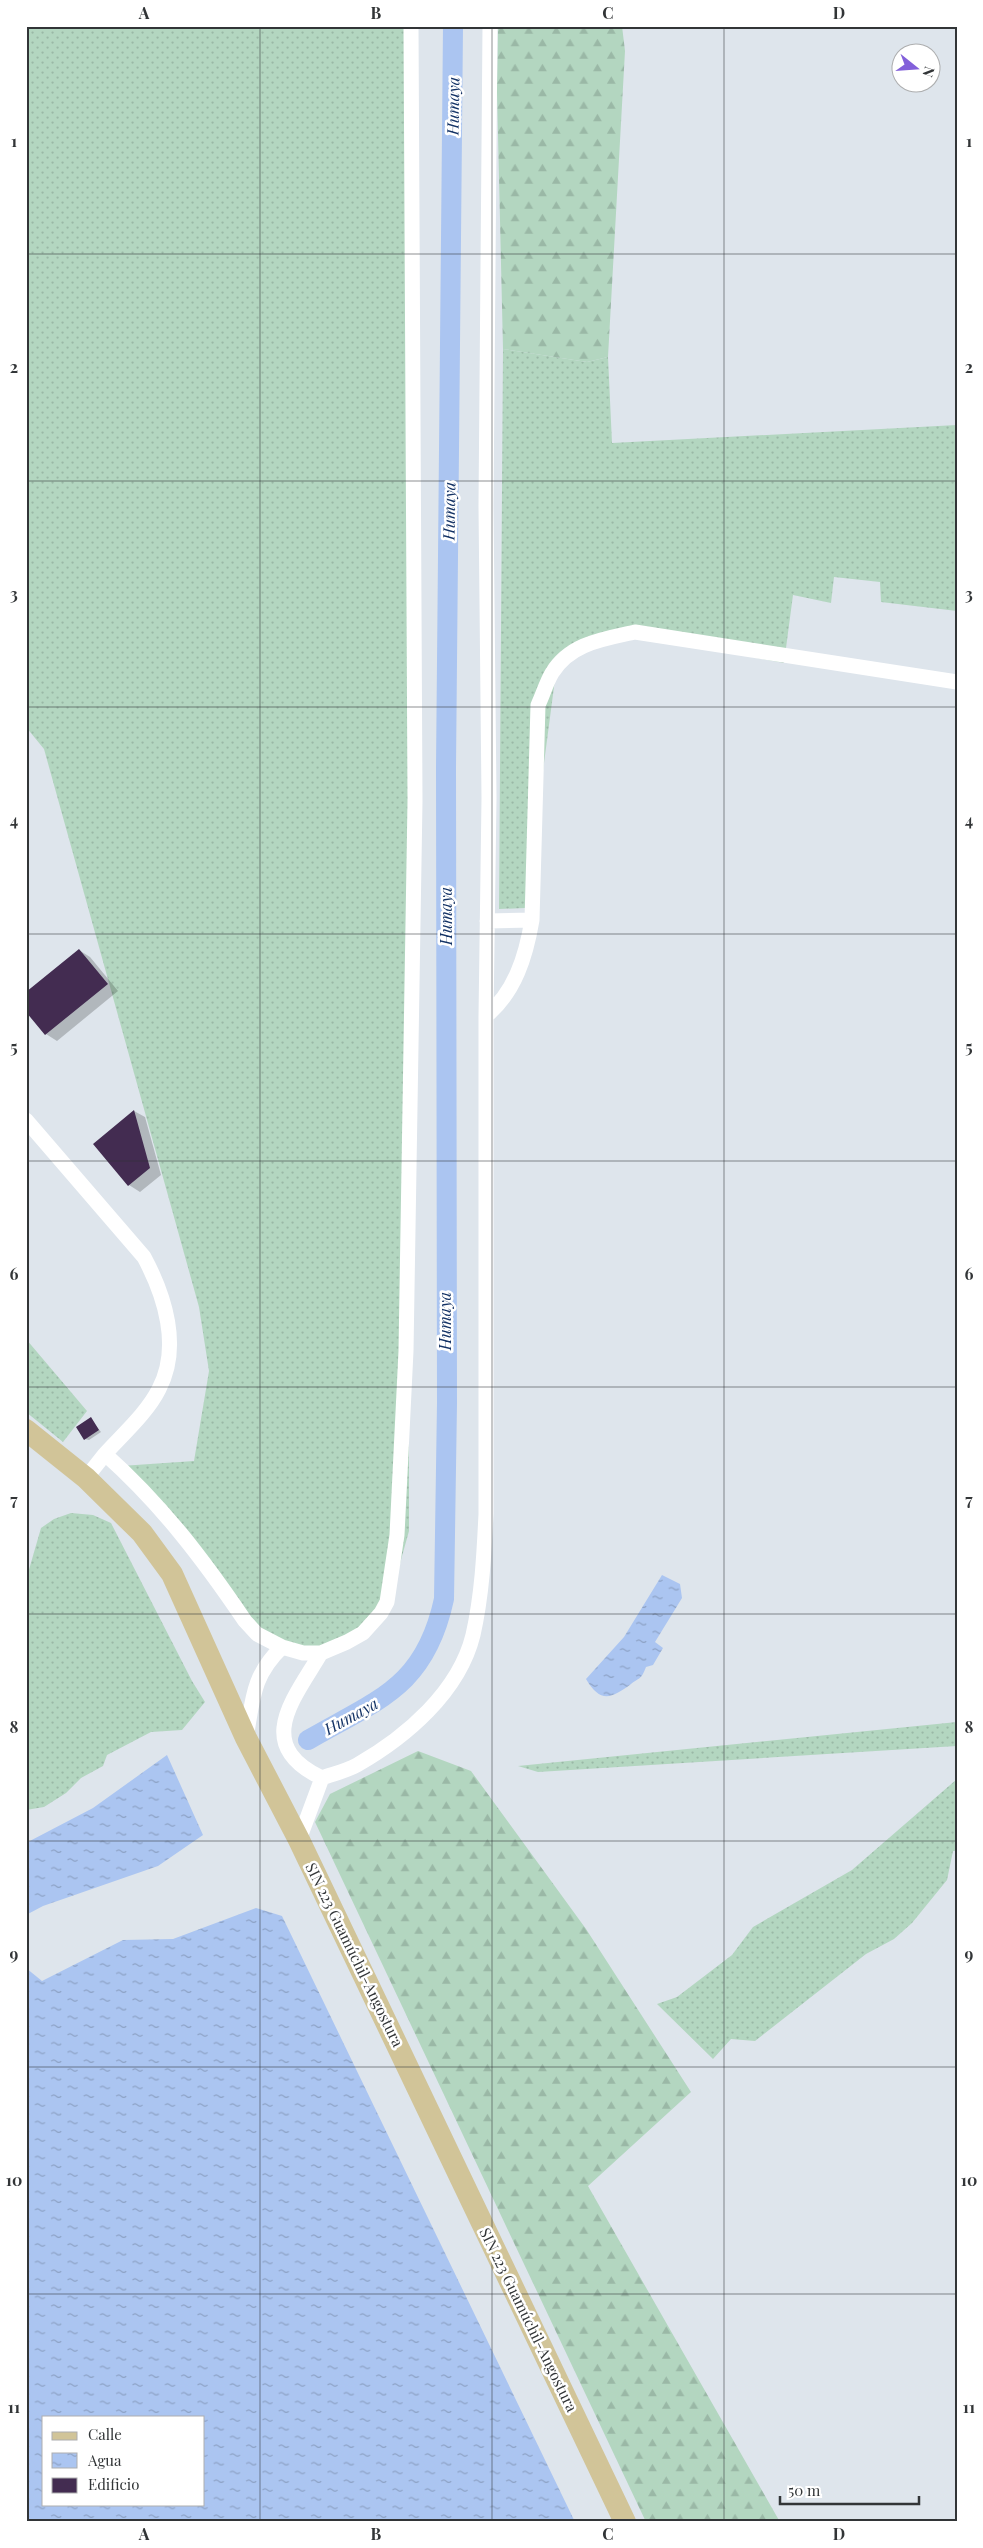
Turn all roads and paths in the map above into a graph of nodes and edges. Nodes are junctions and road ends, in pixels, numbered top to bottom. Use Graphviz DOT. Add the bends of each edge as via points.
graph roads {
  1 [pos="411,26"];
  2 [pos="490,26"];
  3 [pos="957,682"];
  4 [pos="532,920"];
  5 [pos="487,921"];
  6 [pos="486,1016"];
  7 [pos="26,1120"];
  8 [pos="26,1430"];
  9 [pos="105,1454"];
  10 [pos="86,1478"];
  11 [pos="282,1647"];
  12 [pos="321,1653"];
  13 [pos="246,1738"];
  14 [pos="322,1778"];
  15 [pos="299,1840"];
  16 [pos="625,2522"];
  1 -- 12 [label="street" via="415,801 403,1447 397,1536 387,1602 363,1633"];
  2 -- 5 [label="street"];
  3 -- 4 [label="street" via="635,632 591,642 569,653 552,674 538,706"];
  4 -- 5 [label="street"];
  4 -- 6 [label="street" via="528,946 519,970 498,1006"];
  5 -- 6 [label="street"];
  6 -- 14 [label="street" via="486,1514 483,1576 472,1636 455,1675 425,1713 401,1736 356,1766"];
  7 -- 9 [label="street" via="144,1257 164,1306 171,1357 166,1374 150,1404"];
  8 -- 10 [label="main road, SIN 223 Guamúchil-Angostura"];
  9 -- 10 [label="street"];
  9 -- 11 [label="street" via="157,1503 179,1529 245,1621 257,1634"];
  10 -- 13 [label="main road, SIN 223 Guamúchil-Angostura" via="142,1533 172,1574"];
  11 -- 12 [label="street" via="303,1653"];
  11 -- 13 [label="street" via="259,1675"];
  12 -- 14 [label="street" via="292,1704 284,1724 284,1743 294,1761"];
  13 -- 15 [label="main road, SIN 223 Guamúchil-Angostura"];
  14 -- 15 [label="street"];
  15 -- 16 [label="main road, SIN 223 Guamúchil-Angostura"];
}
